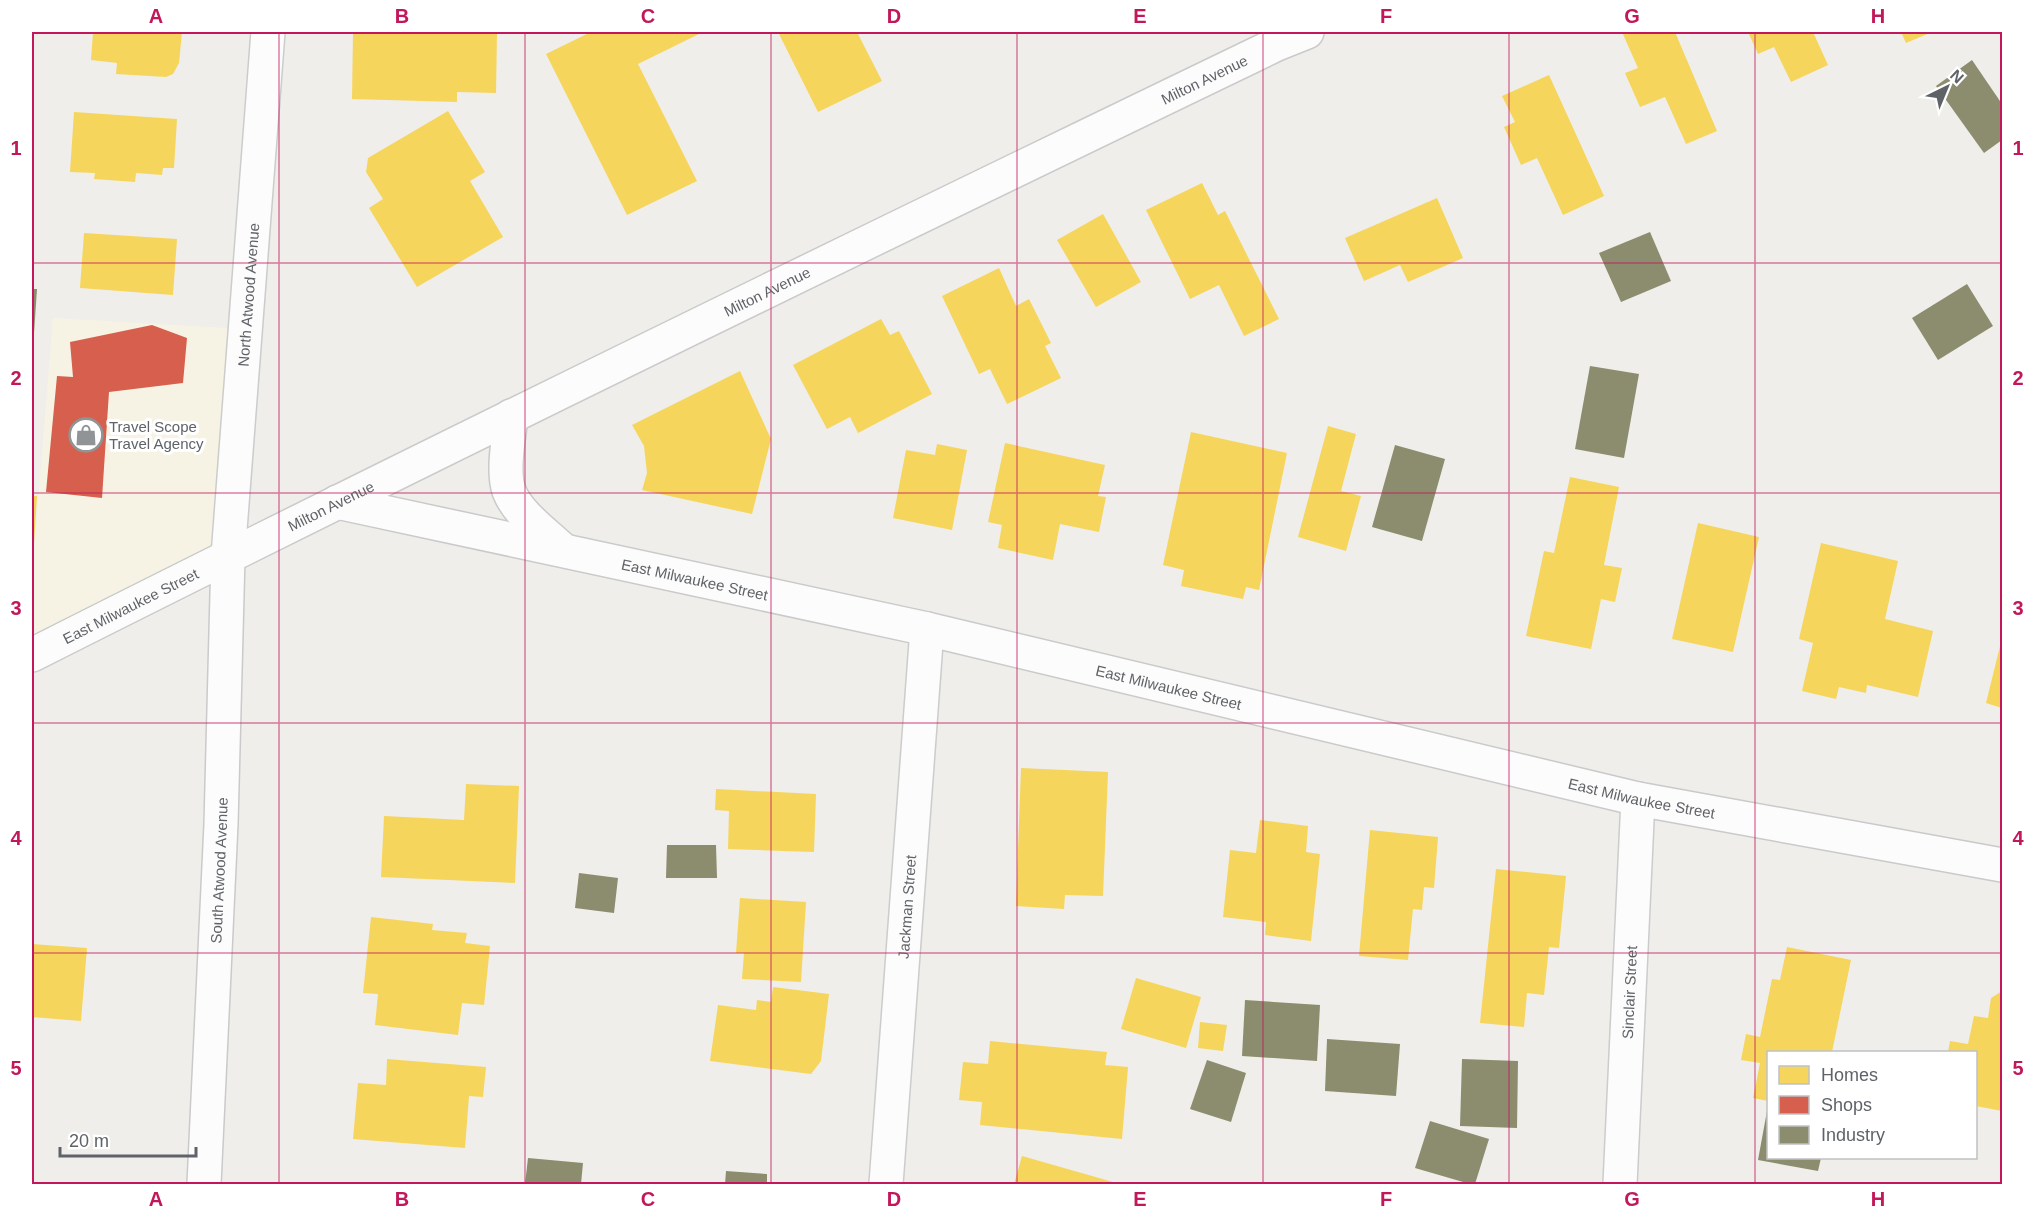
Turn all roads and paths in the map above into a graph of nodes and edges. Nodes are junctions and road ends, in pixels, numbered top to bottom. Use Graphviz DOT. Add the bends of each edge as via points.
graph roads {
  1 [pos="268,32"];
  2 [pos="1307,32"];
  3 [pos="511,416"];
  4 [pos="337,502"];
  5 [pos="564,550"];
  6 [pos="228,556"];
  7 [pos="927,629"];
  8 [pos="32,655"];
  9 [pos="1638,800"];
  10 [pos="2002,865"];
  11 [pos="204,1185"];
  12 [pos="886,1185"];
  13 [pos="1620,1185"];
  1 -- 6 [label="main road, North Atwood Avenue"];
  2 -- 3 [label="main road, Milton Avenue"];
  3 -- 4 [label="main road, Milton Avenue"];
  3 -- 5 [label="main road" via="506,461 508,489 529,519"];
  4 -- 5 [label="main road, East Milwaukee Street"];
  4 -- 6 [label="main road, Milton Avenue"];
  5 -- 7 [label="main road, East Milwaukee Street"];
  6 -- 8 [label="main road, East Milwaukee Street"];
  6 -- 11 [label="main road, South Atwood Avenue" via="221,824"];
  7 -- 9 [label="main road, East Milwaukee Street"];
  7 -- 12 [label="main road, Jackman Street"];
  9 -- 10 [label="main road, East Milwaukee Street"];
  9 -- 13 [label="main road, Sinclair Street"];
}
